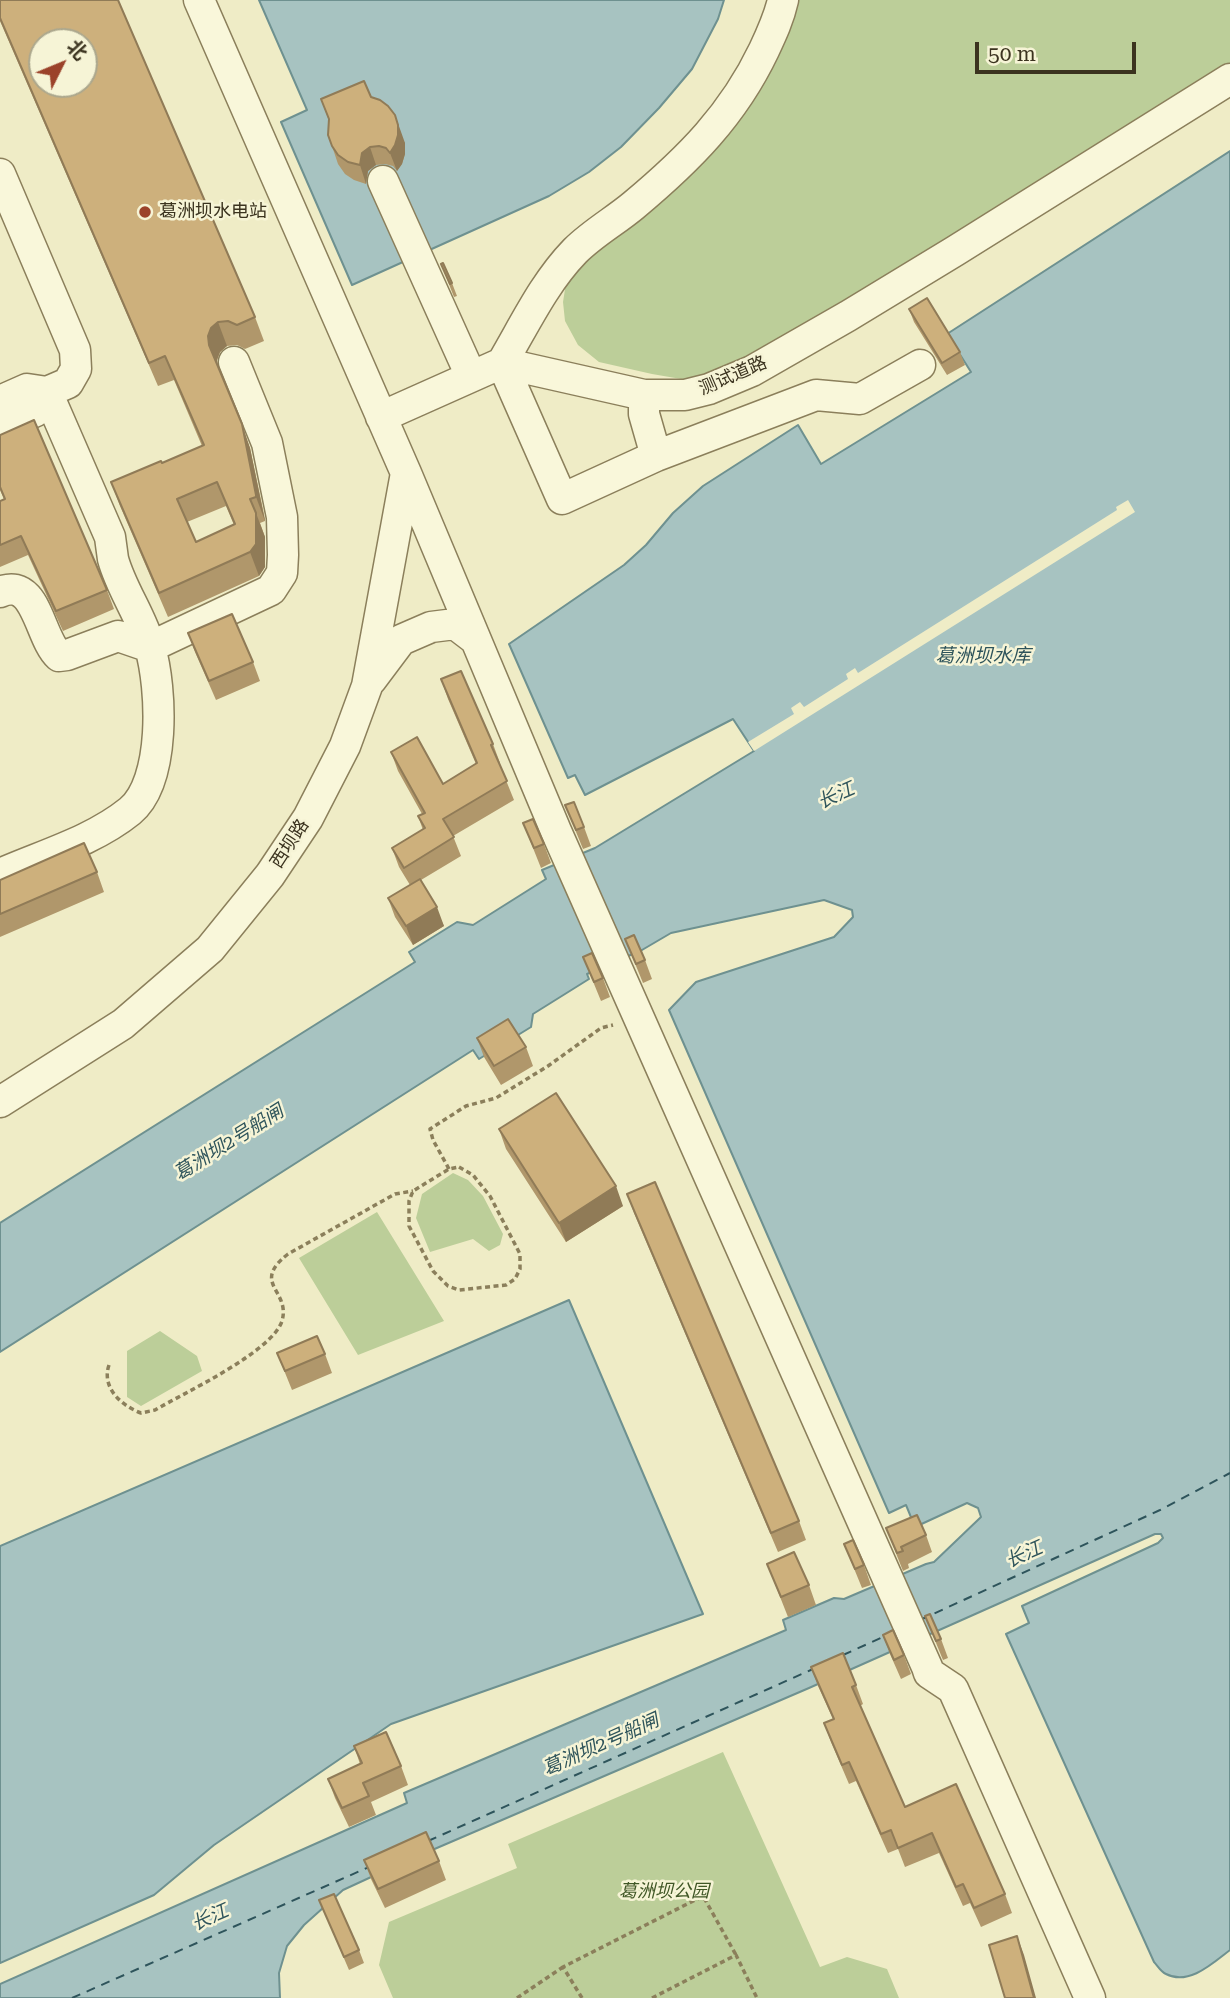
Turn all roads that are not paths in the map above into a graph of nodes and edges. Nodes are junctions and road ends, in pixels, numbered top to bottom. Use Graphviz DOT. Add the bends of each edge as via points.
graph roads {
  1 [pos="199,0"];
  2 [pos="783,0"];
  3 [pos="1230,79"];
  4 [pos="0,174"];
  5 [pos="383,181"];
  6 [pos="234,362"];
  7 [pos="502,363"];
  8 [pos="919,365"];
  9 [pos="471,376"];
  10 [pos="47,392"];
  11 [pos="644,395"];
  12 [pos="0,401"];
  13 [pos="381,416"];
  14 [pos="0,427"];
  15 [pos="656,456"];
  16 [pos="406,473"];
  17 [pos="0,592"];
  18 [pos="476,640"];
  19 [pos="150,647"];
  20 [pos="367,686"];
  21 [pos="0,874"];
  22 [pos="0,1102"];
  23 [pos="1090,1998"];
  1 -- 13 [label="lane"];
  2 -- 7 [label="lane" via="750,79 730,110 661,183 577,249 552,276"];
  3 -- 11 [label="lane, 测试道路" via="752,372 685,395"];
  4 -- 10 [label="lane" via="75,350 76,369 68,383"];
  5 -- 9 [label="lane"];
  6 -- 19 [label="lane" via="267,443 282,517 282,572 271,590"];
  7 -- 9 [label="lane"];
  7 -- 11 [label="lane, 测试道路"];
  7 -- 15 [label="lane" via="562,499"];
  8 -- 15 [label="lane" via="860,399 816,395"];
  9 -- 13 [label="lane"];
  10 -- 12 [label="lane" via="27,389"];
  10 -- 14 [label="lane" via="36,411"];
  10 -- 19 [label="lane" via="110,537 113,560"];
  11 -- 15 [label="lane" via="644,414"];
  13 -- 16 [label="lane"];
  16 -- 18 [label="lane"];
  16 -- 20 [label="lane, 西坝路"];
  17 -- 19 [label="lane" via="20,590 29,597 51,649 59,656 118,636"];
  18 -- 20 [label="lane" via="455,624 421,631 401,640"];
  18 -- 23 [label="lane" via="568,859 929,1673 953,1689"];
  19 -- 21 [label="lane" via="159,729 147,787 132,809 101,831"];
  20 -- 22 [label="lane, 西坝路" via="345,746 308,818 270,875 210,949 123,1024"];
}
